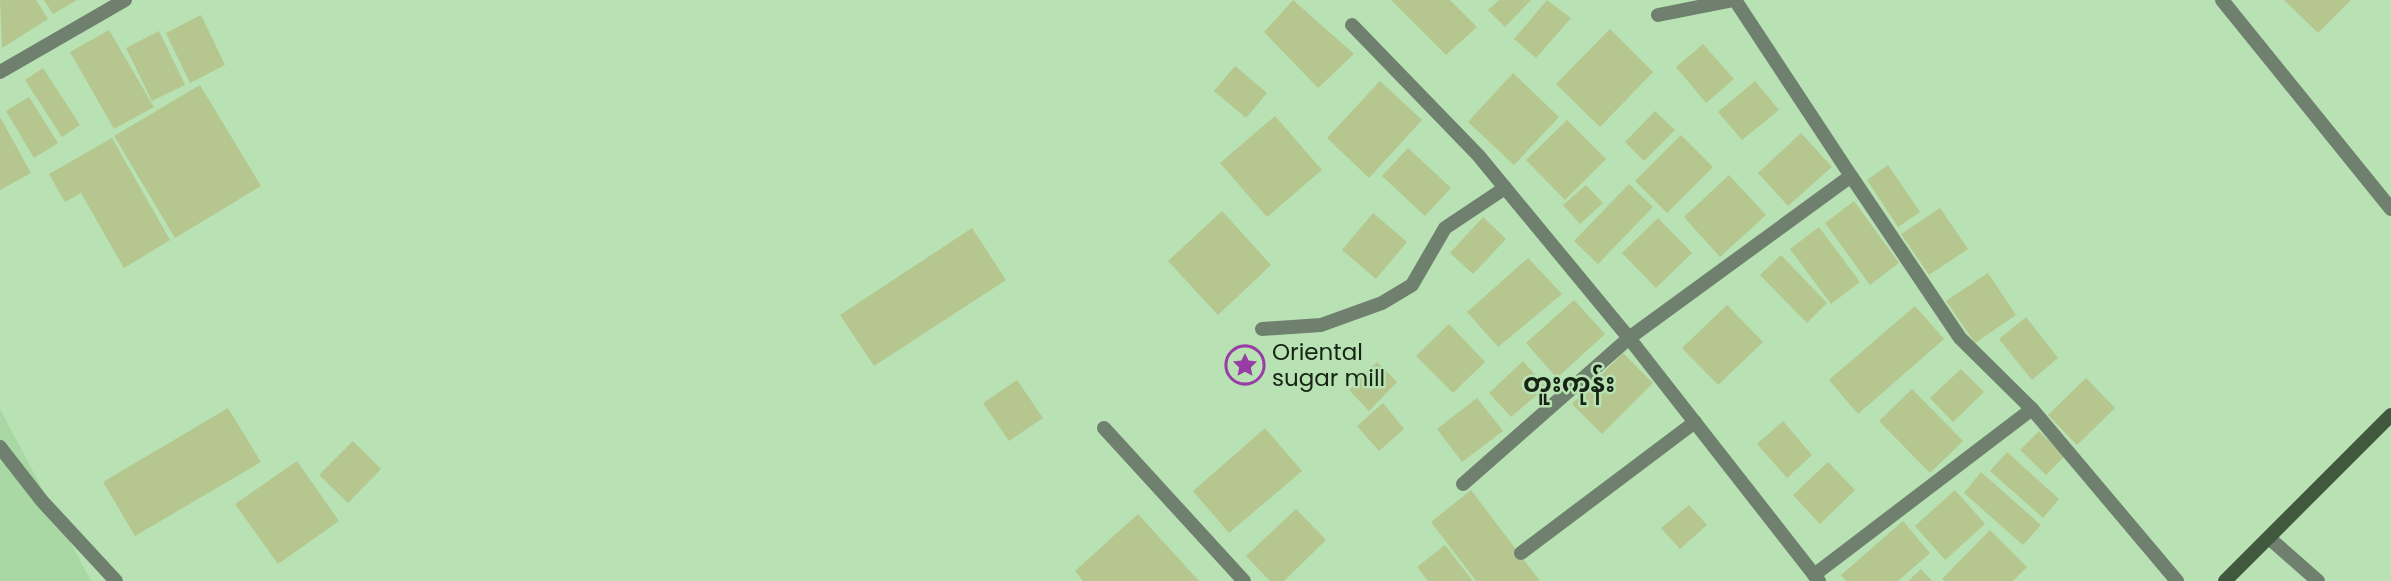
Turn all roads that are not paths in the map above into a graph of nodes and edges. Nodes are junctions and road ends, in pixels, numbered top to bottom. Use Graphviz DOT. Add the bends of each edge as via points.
graph roads {
  1 [pos="125,0"];
  2 [pos="1735,0"];
  3 [pos="2222,0"];
  4 [pos="1658,15"];
  5 [pos="1352,25"];
  6 [pos="0,72"];
  7 [pos="1850,176"];
  8 [pos="1505,188"];
  9 [pos="2391,209"];
  10 [pos="1262,329"];
  11 [pos="1629,338"];
  12 [pos="2032,409"];
  13 [pos="2391,415"];
  14 [pos="1695,422"];
  15 [pos="1104,428"];
  16 [pos="0,447"];
  17 [pos="1463,484"];
  18 [pos="2269,538"];
  19 [pos="1521,553"];
  20 [pos="1816,578"];
  21 [pos="116,581"];
  22 [pos="1244,581"];
  23 [pos="2177,581"];
  24 [pos="2225,581"];
  25 [pos="2318,581"];
  1 -- 6 [label="street"];
  2 -- 4 [label="street"];
  2 -- 7 [label="street"];
  3 -- 9 [label="street"];
  5 -- 8 [label="street"];
  7 -- 11 [label="street"];
  7 -- 12 [label="street" via="1960,338"];
  8 -- 10 [label="street" via="1445,228 1412,285 1382,303 1321,325"];
  8 -- 11 [label="street"];
  11 -- 14 [label="street"];
  11 -- 17 [label="street"];
  12 -- 20 [label="street"];
  12 -- 23 [label="street"];
  13 -- 18 [label="street"];
  14 -- 19 [label="street"];
  14 -- 20 [label="street"];
  15 -- 22 [label="street"];
  16 -- 21 [label="street"];
  18 -- 24 [label="street"];
  18 -- 25 [label="street"];
}
